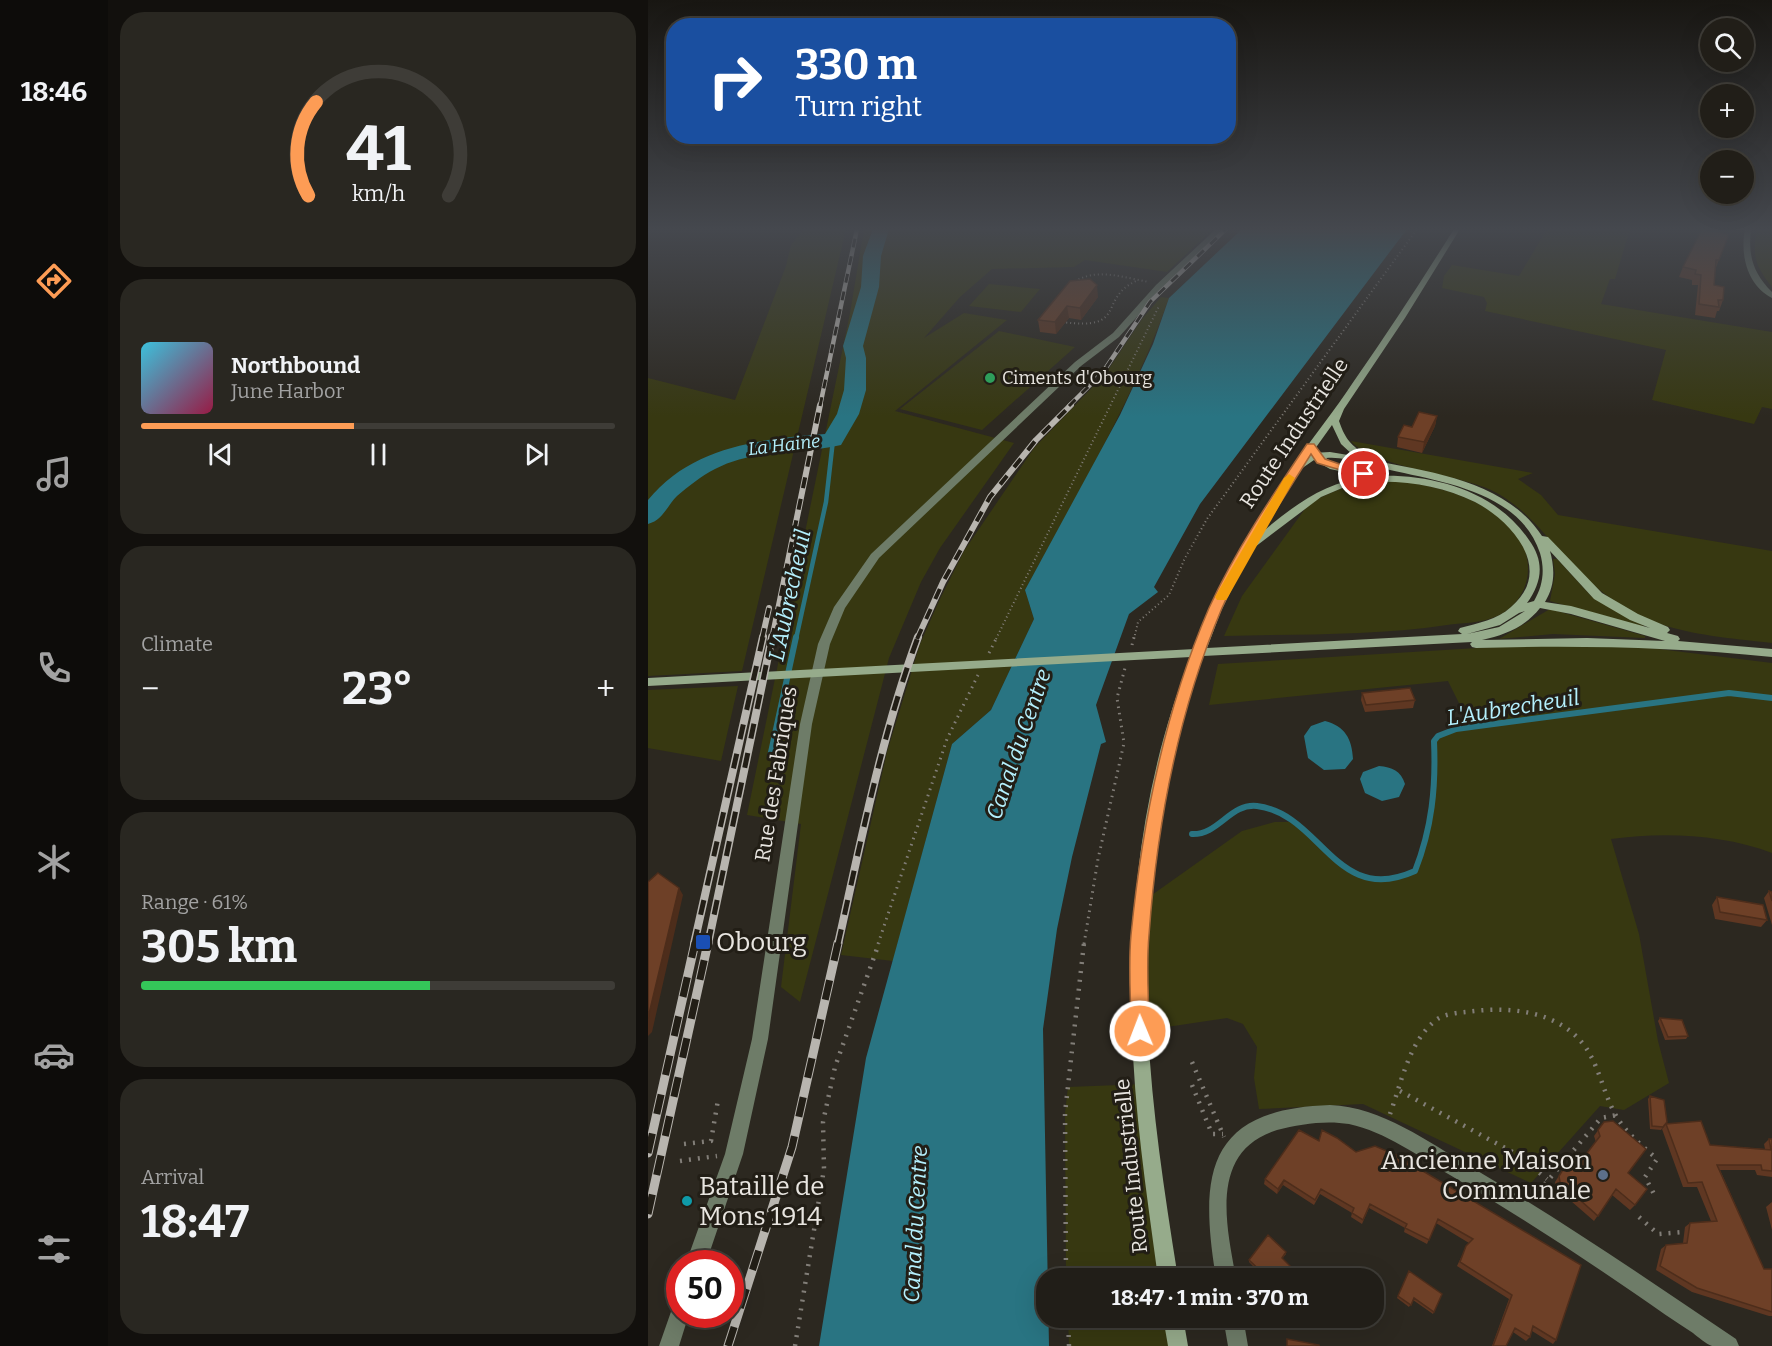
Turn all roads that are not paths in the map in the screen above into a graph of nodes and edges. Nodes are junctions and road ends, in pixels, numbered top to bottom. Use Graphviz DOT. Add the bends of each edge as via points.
graph roads {
  1 [pos="1155,292"];
  2 [pos="1416,292"];
  3 [pos="1342,404"];
  4 [pos="1311,446"];
  5 [pos="1316,456"];
  6 [pos="1296,468"];
  7 [pos="1396,479"];
  8 [pos="1455,481"];
  9 [pos="1528,525"];
  10 [pos="1243,555"];
  11 [pos="1537,604"];
  12 [pos="1515,610"];
  13 [pos="1409,642"];
  14 [pos="1367,644"];
  15 [pos="1698,645"];
  16 [pos="1772,653"];
  17 [pos="648,682"];
  18 [pos="701,1250"];
  19 [pos="1167,1268"];
  20 [pos="1225,1268"];
  21 [pos="675,1328"];
  22 [pos="1175,1328"];
  23 [pos="1235,1328"];
  24 [pos="669,1346"];
  25 [pos="1178,1346"];
  26 [pos="1238,1346"];
  27 [pos="1729,1346"];
  1 -- 18 [label="street, Rue des Fabriques" via="1116,335 1078,364 875,555 840,607 824,644 806,723 760,1039 734,1154"];
  2 -- 3 [label="main road, Route Industrielle"];
  3 -- 4 [label="main road, Route Industrielle"];
  3 -- 8 [label="main road" via="1335,421 1349,450"];
  4 -- 5 [label="main road"];
  4 -- 6 [label="main road, Route Industrielle"];
  5 -- 6 [label="main road"];
  5 -- 7 [label="main road" via="1346,471"];
  5 -- 8 [label="main road" via="1339,456"];
  6 -- 10 [label="main road, Route Industrielle"];
  7 -- 10 [label="main road" via="1359,481 1325,491 1299,506"];
  7 -- 12 [label="main road" via="1472,497 1513,524 1530,550 1536,569 1533,583"];
  8 -- 9 [label="main road" via="1500,501"];
  9 -- 11 [label="main road" via="1543,546 1548,564 1548,579"];
  9 -- 15 [label="main road" via="1598,596 1634,618"];
  10 -- 19 [label="main road, Route Industrielle" via="1216,607 1187,681 1167,753 1142,902 1140,1031"];
  11 -- 12 [label="main road"];
  11 -- 13 [label="main road" via="1523,620 1500,632"];
  11 -- 15 [label="main road"];
  12 -- 13 [label="main road" via="1477,629"];
  13 -- 14 [label="main road"];
  14 -- 15 [label="main road" via="1402,648 1568,641"];
  14 -- 17 [label="main road"];
  15 -- 16 [label="main road"];
  20 -- 27 [label="street" via="1216,1196 1228,1156 1247,1134 1282,1120 1343,1115 1384,1127 1526,1208"];
  21 -- 24 [label="street"];
  22 -- 25 [label="main road"];
  23 -- 26 [label="street"];
}
